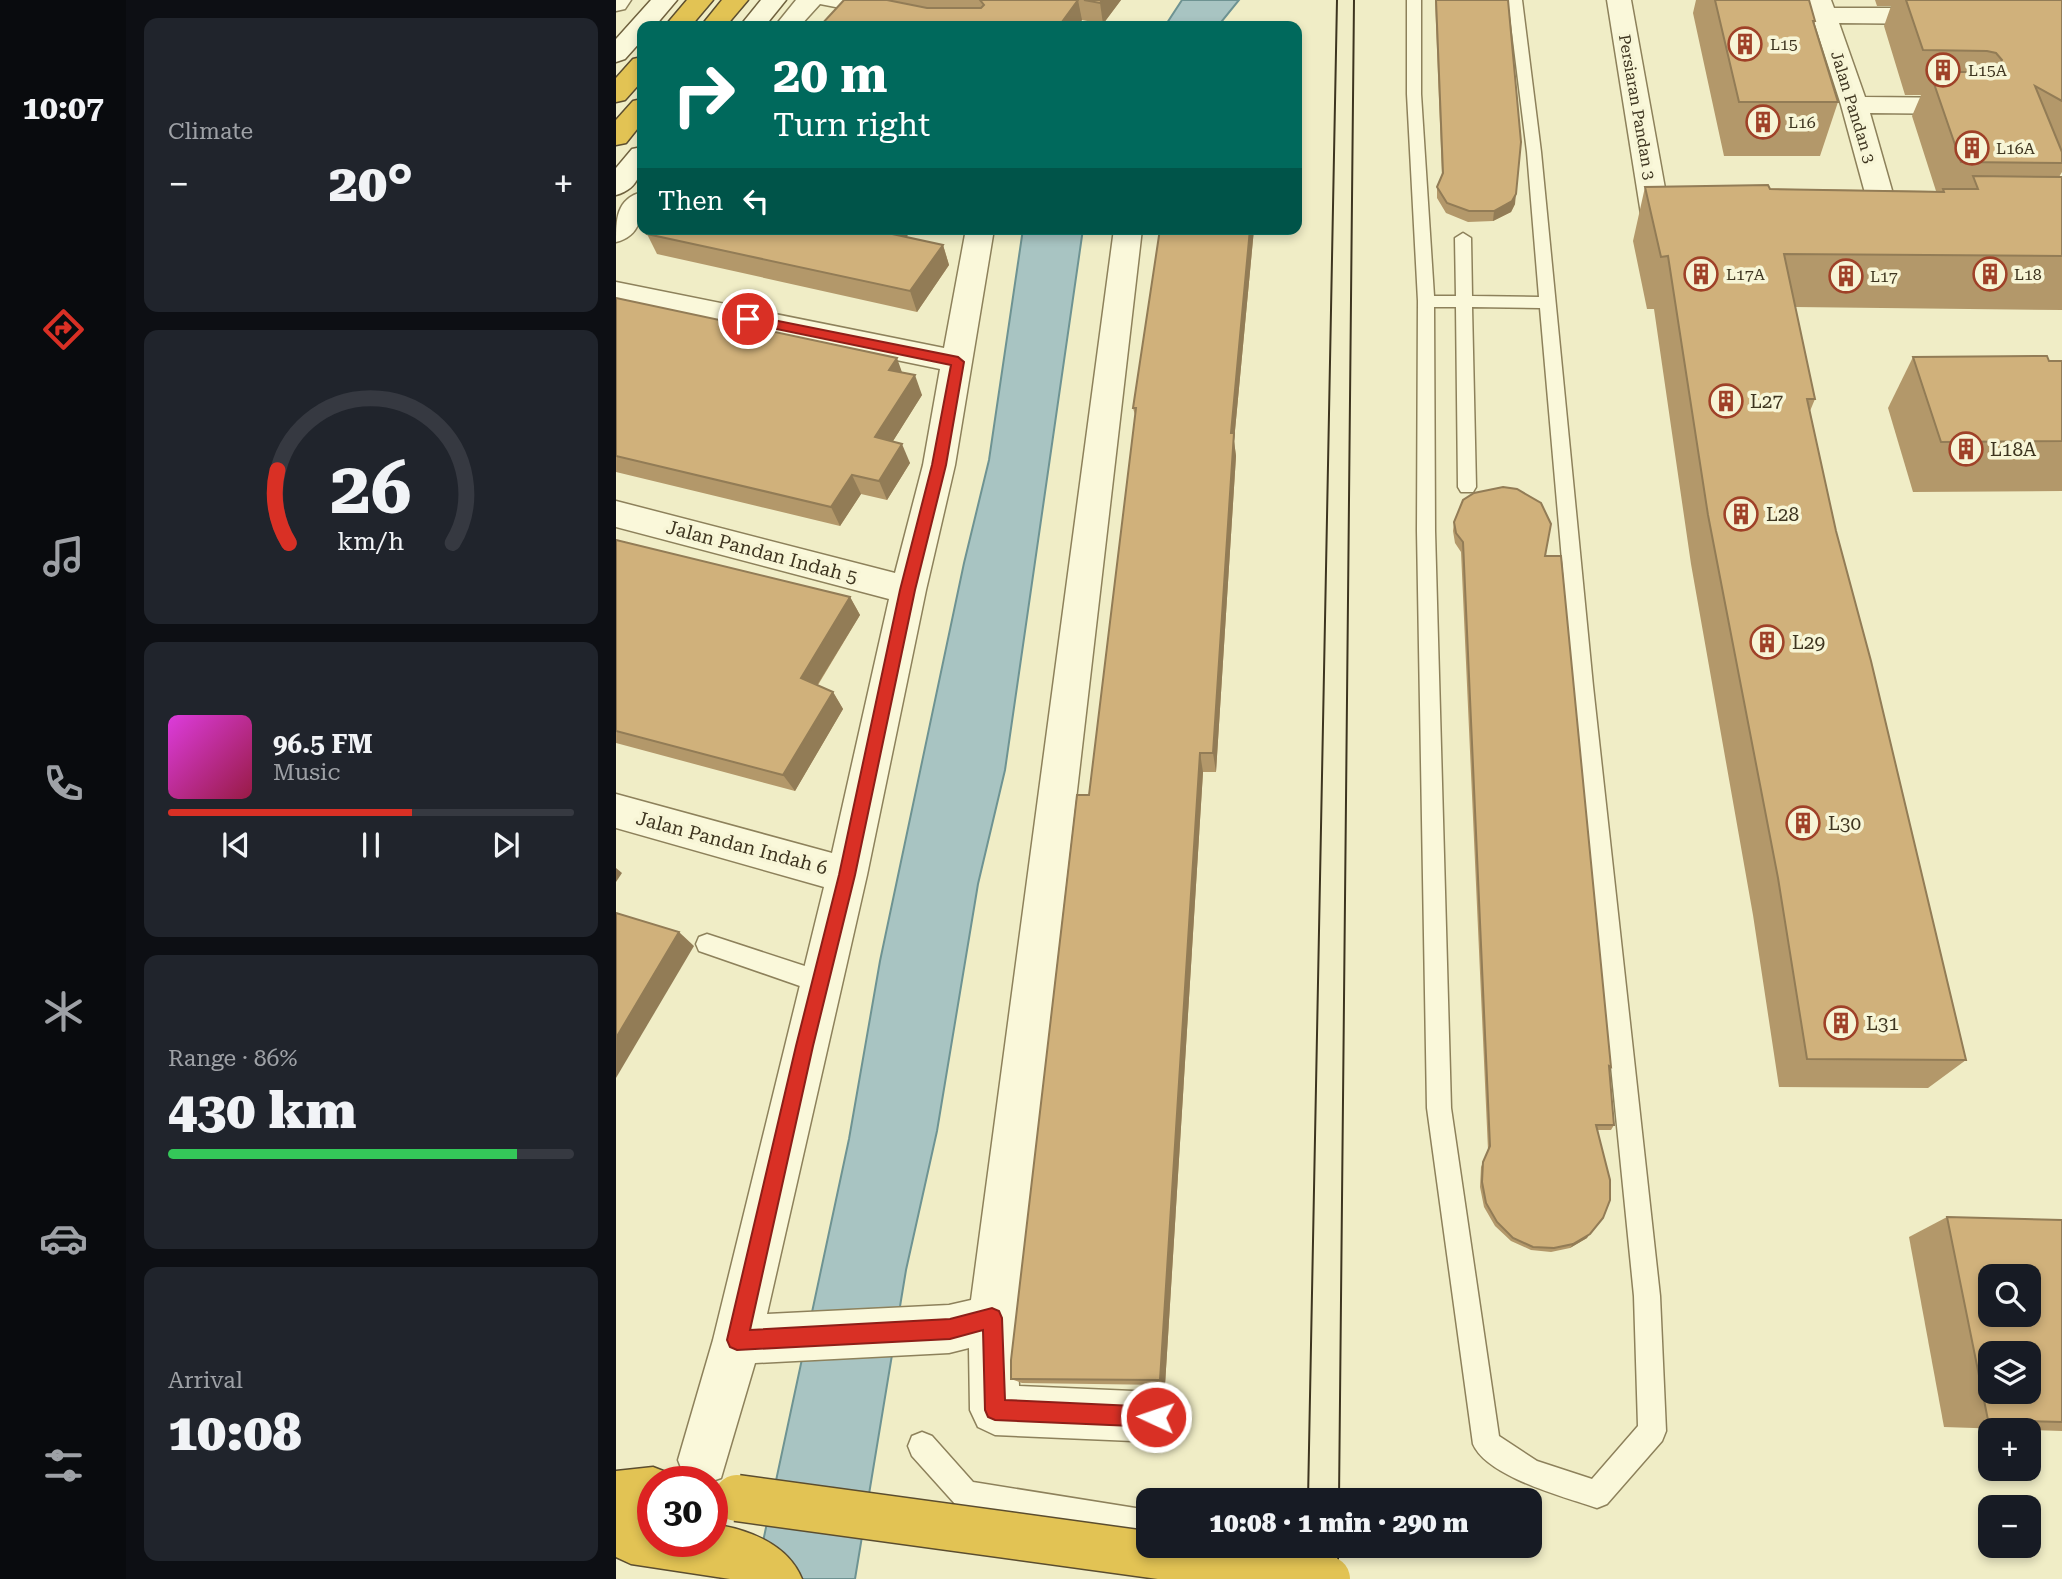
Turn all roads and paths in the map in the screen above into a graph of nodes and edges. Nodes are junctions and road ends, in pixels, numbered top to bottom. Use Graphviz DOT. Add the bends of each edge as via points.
graph roads {
  1 [pos="665,0"];
  2 [pos="701,0"];
  3 [pos="736,0"];
  4 [pos="810,0"];
  5 [pos="830,0"];
  6 [pos="1414,0"];
  7 [pos="1516,0"];
  8 [pos="1619,0"];
  9 [pos="1821,7"];
  10 [pos="762,14"];
  11 [pos="1966,16"];
  12 [pos="646,21"];
  13 [pos="682,21"];
  14 [pos="717,21"];
  15 [pos="784,21"];
  16 [pos="792,21"];
  17 [pos="946,21"];
  18 [pos="637,31"];
  19 [pos="616,54"];
  20 [pos="637,71"];
  21 [pos="616,94"];
  22 [pos="1854,105"];
  23 [pos="1968,106"];
  24 [pos="637,113"];
  25 [pos="616,137"];
  26 [pos="637,161"];
  27 [pos="616,186"];
  28 [pos="637,207"];
  29 [pos="1709,214"];
  30 [pos="1885,215"];
  31 [pos="616,233"];
  32 [pos="979,235"];
  33 [pos="1127,235"];
  34 [pos="1463,238"];
  35 [pos="616,292"];
  36 [pos="1426,301"];
  37 [pos="1464,302"];
  38 [pos="1547,303"];
  39 [pos="958,362"];
  40 [pos="1467,488"];
  41 [pos="616,514"];
  42 [pos="908,590"];
  43 [pos="616,811"];
  44 [pos="847,875"];
  45 [pos="707,944"];
  46 [pos="820,982"];
  47 [pos="971,1324"];
  48 [pos="758,1339"];
  49 [pos="1156,1417"];
  50 [pos="922,1446"];
  51 [pos="722,1466"];
  52 [pos="728,1487"];
  53 [pos="1136,1522"];
  54 [pos="635,1529"];
  55 [pos="1151,1558"];
  56 [pos="776,1579"];
  57 [pos="1149,1579"];
  58 [pos="1327,1579"];
  1 -- 12 [label="street"];
  2 -- 13 [label="highway"];
  3 -- 14 [label="highway"];
  4 -- 16 [label="street"];
  5 -- 17 [label="street"];
  6 -- 36 [label="lane" via="1414,94"];
  7 -- 38 [label="lane"];
  8 -- 29 [label="street, Persiaran Pandan 3" via="1654,214"];
  9 -- 11 [label="street"];
  9 -- 22 [label="street, Jalan Pandan 3"];
  10 -- 15 [label="street"];
  18 -- 19 [label="street"];
  20 -- 21 [label="highway"];
  22 -- 23 [label="street"];
  22 -- 30 [label="street, Jalan Pandan 3"];
  24 -- 25 [label="highway"];
  26 -- 27 [label="street"];
  28 -- 31 [label="street"];
  32 -- 39 [label="street"];
  33 -- 47 [label="street"];
  34 -- 37 [label="lane"];
  35 -- 39 [label="street"];
  36 -- 37 [label="lane"];
  36 -- 38 [label="lane" via="1426,531 1439,1108 1487,1444 1530,1472 1597,1494 1651,1432 1647,1296"];
  37 -- 38 [label="lane"];
  37 -- 40 [label="lane"];
  39 -- 42 [label="street" via="939,465"];
  41 -- 42 [label="street, Jalan Pandan Indah 5"];
  42 -- 44 [label="street"];
  43 -- 44 [label="street, Jalan Pandan Indah 6"];
  44 -- 46 [label="street"];
  45 -- 46 [label="lane"];
  46 -- 48 [label="street"];
  47 -- 48 [label="street"];
  47 -- 49 [label="street" via="995,1410"];
  48 -- 51 [label="street"];
  50 -- 53 [label="lane" via="966,1495"];
  52 -- 58 [label="highway, bridge"];
  54 -- 56 [label="highway" via="737,1553"];
  55 -- 57 [label="lane"];
}
